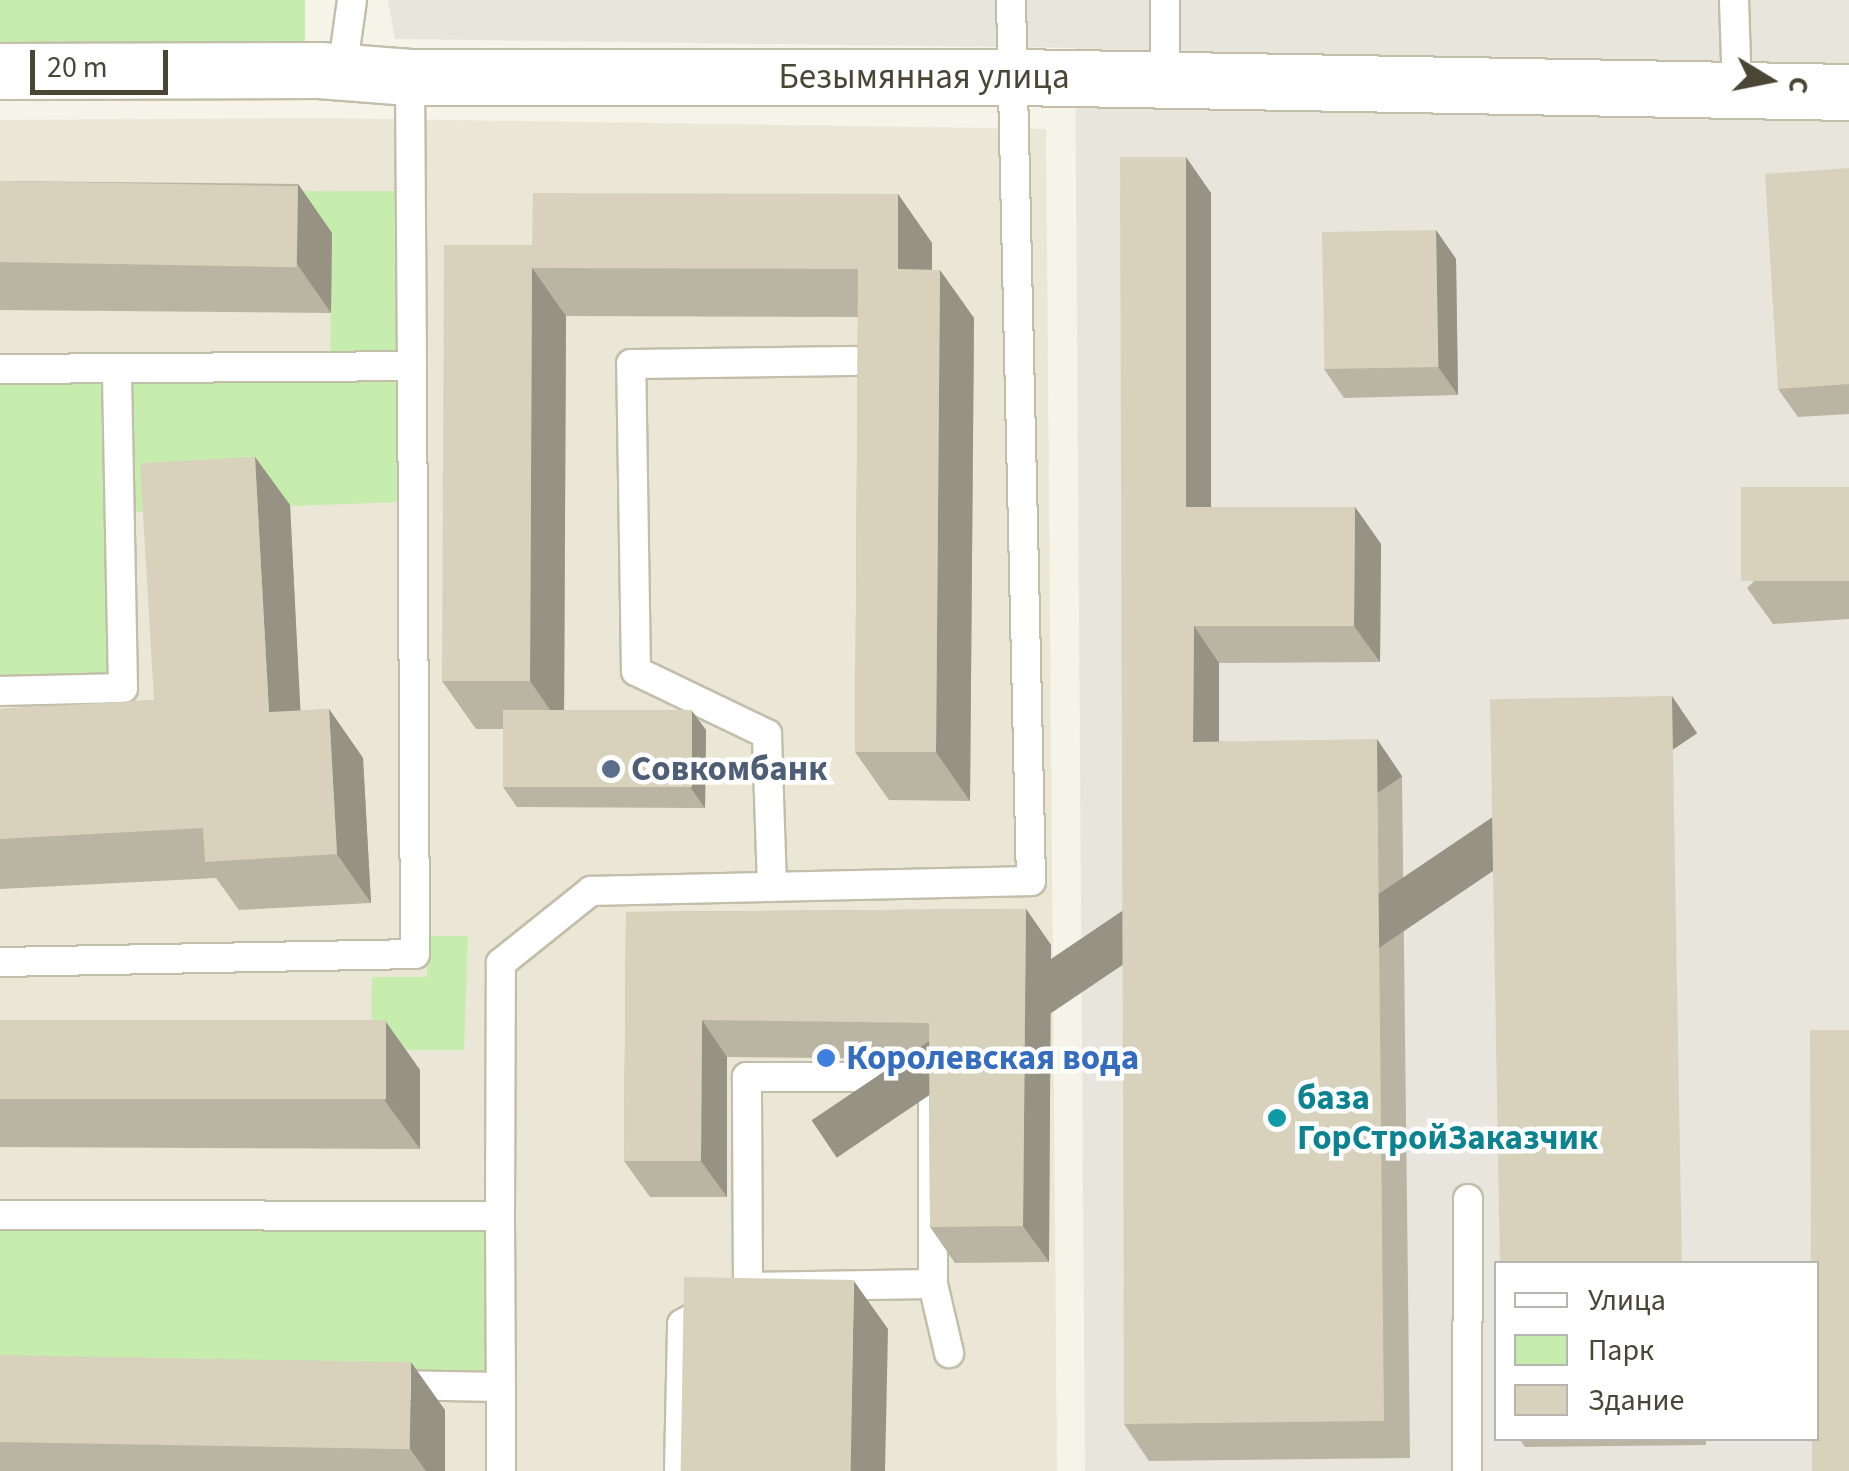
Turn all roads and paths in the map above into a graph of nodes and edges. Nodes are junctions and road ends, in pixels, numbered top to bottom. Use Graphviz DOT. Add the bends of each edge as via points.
graph roads {
  1 [pos="352,0"];
  2 [pos="1011,0"];
  3 [pos="1165,0"];
  4 [pos="1734,0"];
  5 [pos="0,71"];
  6 [pos="342,72"];
  7 [pos="1015,76"];
  8 [pos="410,77"];
  9 [pos="1165,78"];
  10 [pos="1737,90"];
  11 [pos="1849,92"];
  12 [pos="854,361"];
  13 [pos="412,366"];
  14 [pos="117,368"];
  15 [pos="0,370"];
  16 [pos="0,690"];
  17 [pos="772,887"];
  18 [pos="0,962"];
  19 [pos="1468,1199"];
  20 [pos="0,1215"];
  21 [pos="500,1216"];
  22 [pos="933,1284"];
  23 [pos="748,1287"];
  24 [pos="949,1353"];
  25 [pos="366,1384"];
  26 [pos="500,1387"];
  27 [pos="501,1471"];
  28 [pos="679,1471"];
  29 [pos="1467,1471"];
  1 -- 6 [label="lane"];
  2 -- 7 [label="lane"];
  3 -- 9 [label="lane"];
  4 -- 10 [label="lane"];
  5 -- 6 [label="street, Безымянная улица"];
  6 -- 8 [label="street, Безымянная улица"];
  7 -- 8 [label="street, Безымянная улица"];
  7 -- 9 [label="street, Безымянная улица"];
  7 -- 17 [label="lane" via="1031,880"];
  8 -- 13 [label="lane"];
  9 -- 10 [label="street, Безымянная улица"];
  10 -- 11 [label="street, Безымянная улица"];
  12 -- 17 [label="lane" via="631,364 636,672 767,734"];
  13 -- 14 [label="lane"];
  13 -- 18 [label="lane" via="415,954"];
  14 -- 15 [label="lane"];
  14 -- 16 [label="lane" via="122,688"];
  17 -- 21 [label="lane" via="591,891 501,963"];
  19 -- 29 [label="lane"];
  20 -- 21 [label="lane"];
  21 -- 26 [label="lane"];
  22 -- 23 [label="lane"];
  22 -- 23 [label="lane" via="933,1077 747,1076"];
  22 -- 24 [label="lane"];
  23 -- 28 [label="lane" via="682,1324"];
  25 -- 26 [label="lane"];
  26 -- 27 [label="lane"];
}
